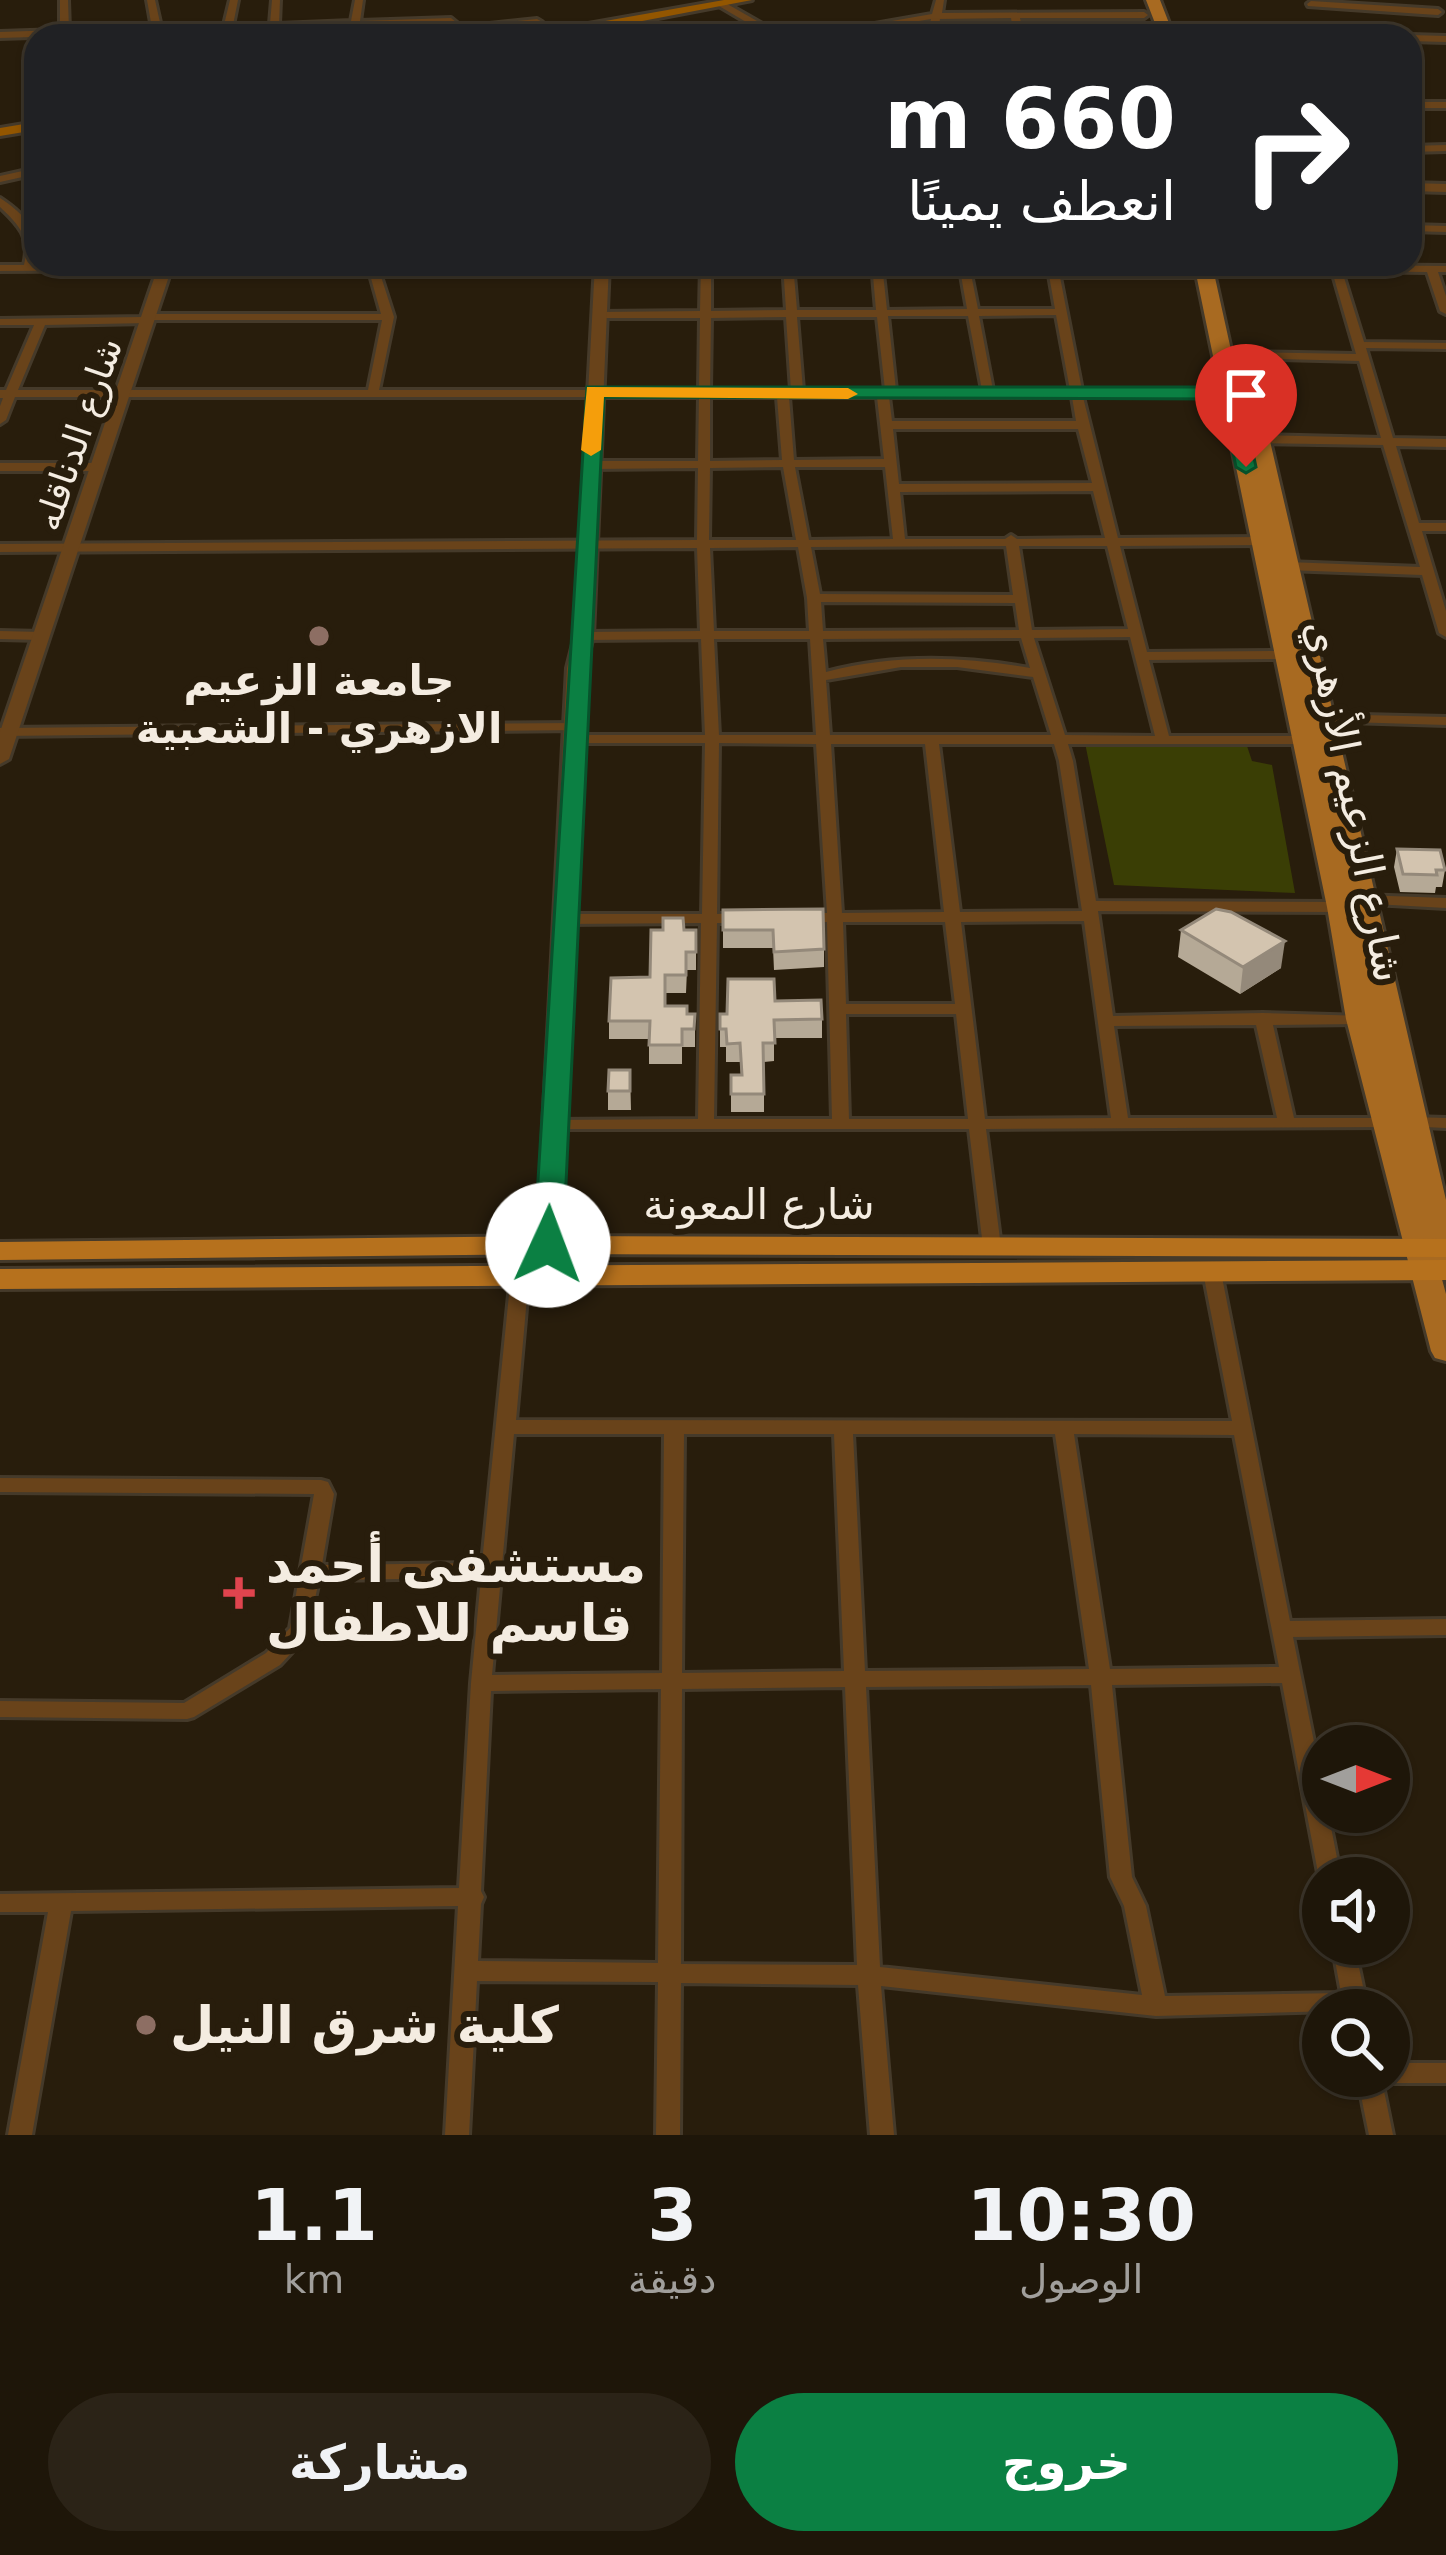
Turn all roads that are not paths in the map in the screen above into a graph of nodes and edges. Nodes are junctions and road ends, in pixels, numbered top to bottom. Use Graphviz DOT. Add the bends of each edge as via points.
graph roads {
  1 [pos="451,0"];
  2 [pos="746,0"];
  3 [pos="940,0"];
  4 [pos="1430,0"];
  5 [pos="719,2"];
  6 [pos="1310,2"];
  7 [pos="1145,5"];
  8 [pos="1015,15"];
  9 [pos="936,16"];
  10 [pos="1444,18"];
  11 [pos="451,21"];
  12 [pos="379,24"];
  13 [pos="454,24"];
  14 [pos="573,24"];
  15 [pos="757,24"];
  16 [pos="886,24"];
  17 [pos="934,24"];
  18 [pos="1017,24"];
  19 [pos="4,35"];
  20 [pos="0,48"];
  21 [pos="0,201"];
  22 [pos="24,226"];
  23 [pos="1422,269"];
  24 [pos="1431,269"];
  25 [pos="1446,269"];
  26 [pos="163,276"];
  27 [pos="376,276"];
  28 [pos="602,276"];
  29 [pos="706,276"];
  30 [pos="789,276"];
  31 [pos="878,276"];
  32 [pos="966,276"];
  33 [pos="1056,276"];
  34 [pos="1213,276"];
  35 [pos="1215,276"];
  36 [pos="1338,276"];
  37 [pos="1446,311"];
  38 [pos="1064,312"];
  39 [pos="973,313"];
  40 [pos="791,314"];
  41 [pos="883,314"];
  42 [pos="600,315"];
  43 [pos="706,315"];
  44 [pos="388,317"];
  45 [pos="150,318"];
  46 [pos="41,321"];
  47 [pos="0,322"];
  48 [pos="1446,346"];
  49 [pos="1361,352"];
  50 [pos="1241,355"];
  51 [pos="594,391"];
  52 [pos="988,392"];
  53 [pos="1078,392"];
  54 [pos="124,393"];
  55 [pos="373,393"];
  56 [pos="704,393"];
  57 [pos="790,393"];
  58 [pos="1230,393"];
  59 [pos="6,394"];
  60 [pos="887,394"];
  61 [pos="0,421"];
  62 [pos="885,424"];
  63 [pos="1083,425"];
  64 [pos="1259,439"];
  65 [pos="1388,442"];
  66 [pos="1446,443"];
  67 [pos="788,463"];
  68 [pos="889,463"];
  69 [pos="704,464"];
  70 [pos="590,465"];
  71 [pos="99,466"];
  72 [pos="0,467"];
  73 [pos="892,488"];
  74 [pos="1098,488"];
  75 [pos="1414,527"];
  76 [pos="1446,527"];
  77 [pos="1011,539"];
  78 [pos="802,540"];
  79 [pos="898,540"];
  80 [pos="1112,540"];
  81 [pos="1262,541"];
  82 [pos="703,542"];
  83 [pos="585,543"];
  84 [pos="0,548"];
  85 [pos="72,548"];
  86 [pos="1287,566"];
  87 [pos="1427,571"];
  88 [pos="814,598"];
  89 [pos="1020,598"];
  90 [pos="1443,616"];
  91 [pos="1026,633"];
  92 [pos="1134,633"];
  93 [pos="1446,633"];
  94 [pos="707,634"];
  95 [pos="817,634"];
  96 [pos="0,635"];
  97 [pos="42,636"];
  98 [pos="584,636"];
  99 [pos="1286,655"];
  100 [pos="1142,656"];
  101 [pos="1040,674"];
  102 [pos="819,678"];
  103 [pos="1321,718"];
  104 [pos="1446,721"];
  105 [pos="5,732"];
  106 [pos="575,733"];
  107 [pos="712,737"];
  108 [pos="825,737"];
  109 [pos="931,738"];
  110 [pos="1057,739"];
  111 [pos="1162,740"];
  112 [pos="1304,740"];
  113 [pos="0,759"];
  114 [pos="1350,903"];
  115 [pos="1446,903"];
  116 [pos="1090,911"];
  117 [pos="952,916"];
  118 [pos="835,917"];
  119 [pos="770,918"];
  120 [pos="792,918"];
  121 [pos="564,919"];
  122 [pos="706,919"];
  123 [pos="838,1009"];
  124 [pos="961,1009"];
  125 [pos="1263,1018"];
  126 [pos="1359,1018"];
  127 [pos="1106,1021"];
  128 [pos="1286,1121"];
  129 [pos="841,1122"];
  130 [pos="1411,1122"];
  131 [pos="706,1123"];
  132 [pos="1120,1123"];
  133 [pos="1384,1123"];
  134 [pos="1446,1123"];
  135 [pos="974,1124"];
  136 [pos="552,1125"];
  137 [pos="548,1245"];
  138 [pos="992,1247"];
  139 [pos="0,1251"];
  140 [pos="1437,1257"];
  141 [pos="1212,1272"];
  142 [pos="520,1275"];
  143 [pos="0,1279"];
  144 [pos="1446,1351"];
  145 [pos="506,1427"];
  146 [pos="1064,1428"];
  147 [pos="1242,1428"];
  148 [pos="674,1429"];
  149 [pos="843,1430"];
  150 [pos="0,1485"];
  151 [pos="492,1570"];
  152 [pos="312,1573"];
  153 [pos="1446,1627"];
  154 [pos="1282,1629"];
  155 [pos="1100,1674"];
  156 [pos="1290,1675"];
  157 [pos="855,1676"];
  158 [pos="671,1679"];
  159 [pos="482,1683"];
  160 [pos="0,1709"];
  161 [pos="1326,1857"];
  162 [pos="473,1897"];
  163 [pos="0,1903"];
  164 [pos="61,1903"];
  165 [pos="469,1971"];
  166 [pos="669,1973"];
  167 [pos="869,1975"];
  168 [pos="1156,2006"];
  169 [pos="1302,2007"];
  170 [pos="1446,2073"];
  171 [pos="1410,2074"];
  172 [pos="1373,2097"];
  173 [pos="20,2135"];
  174 [pos="457,2135"];
  175 [pos="668,2135"];
  176 [pos="882,2135"];
  177 [pos="1381,2135"];
  1 -- 11 [label="street"];
  2 -- 5 [label="main road"];
  3 -- 9 [label="street"];
  4 -- 10 [label="street"];
  5 -- 14 [label="main road"];
  5 -- 15 [label="street"];
  6 -- 10 [label="street"];
  7 -- 8 [label="street"];
  8 -- 9 [label="street"];
  8 -- 18 [label="street"];
  9 -- 16 [label="street"];
  9 -- 17 [label="street"];
  11 -- 12 [label="street"];
  11 -- 13 [label="street"];
  19 -- 20 [label="street"];
  21 -- 22 [label="street"];
  23 -- 24 [label="street"];
  24 -- 25 [label="street"];
  24 -- 37 [label="street"];
  26 -- 45 [label="street, شارع الدناقله"];
  27 -- 44 [label="street"];
  28 -- 42 [label="street"];
  29 -- 43 [label="street"];
  30 -- 40 [label="street"];
  31 -- 41 [label="street"];
  32 -- 39 [label="street"];
  33 -- 38 [label="street"];
  34 -- 58 [label="main road, شارع الزعيم الأزهري"];
  35 -- 50 [label="main road, شارع الزعيم الأزهري"];
  36 -- 49 [label="street"];
  38 -- 39 [label="street"];
  38 -- 53 [label="street"];
  39 -- 41 [label="street"];
  39 -- 52 [label="street"];
  40 -- 41 [label="street"];
  40 -- 43 [label="street"];
  40 -- 57 [label="street"];
  41 -- 60 [label="street"];
  42 -- 43 [label="street"];
  42 -- 51 [label="street"];
  43 -- 56 [label="street"];
  44 -- 45 [label="street"];
  44 -- 55 [label="street"];
  45 -- 46 [label="street"];
  45 -- 54 [label="street, شارع الدناقله"];
  46 -- 47 [label="street"];
  46 -- 59 [label="street"];
  48 -- 49 [label="street"];
  49 -- 50 [label="street"];
  49 -- 65 [label="street"];
  50 -- 64 [label="main road, شارع الزعيم الأزهري"];
  51 -- 55 [label="street"];
  51 -- 56 [label="street"];
  51 -- 70 [label="street"];
  52 -- 53 [label="street"];
  52 -- 60 [label="street"];
  53 -- 58 [label="street"];
  53 -- 63 [label="street"];
  54 -- 55 [label="street"];
  54 -- 59 [label="street"];
  54 -- 71 [label="street, شارع الدناقله"];
  56 -- 57 [label="street"];
  56 -- 69 [label="street"];
  57 -- 60 [label="street"];
  57 -- 67 [label="street"];
  58 -- 81 [label="main road, شارع الزعيم الأزهري"];
  59 -- 61 [label="street"];
  60 -- 62 [label="street"];
  62 -- 63 [label="street"];
  62 -- 68 [label="street"];
  63 -- 74 [label="street"];
  64 -- 65 [label="street"];
  64 -- 86 [label="main road, شارع الزعيم الأزهري"];
  65 -- 66 [label="street"];
  65 -- 75 [label="street"];
  67 -- 68 [label="street"];
  67 -- 69 [label="street"];
  67 -- 78 [label="street"];
  68 -- 73 [label="street"];
  69 -- 70 [label="street"];
  69 -- 82 [label="street"];
  70 -- 83 [label="street"];
  71 -- 72 [label="street"];
  71 -- 85 [label="street, شارع الدناقله"];
  73 -- 74 [label="street"];
  73 -- 79 [label="street"];
  74 -- 80 [label="street"];
  75 -- 76 [label="street"];
  75 -- 87 [label="street"];
  77 -- 79 [label="street"];
  77 -- 80 [label="street"];
  77 -- 89 [label="street"];
  78 -- 79 [label="street"];
  78 -- 82 [label="street"];
  78 -- 88 [label="street"];
  80 -- 81 [label="street"];
  80 -- 92 [label="street"];
  81 -- 99 [label="main road, شارع الزعيم الأزهري"];
  82 -- 83 [label="street"];
  82 -- 94 [label="street"];
  83 -- 85 [label="street"];
  83 -- 98 [label="street"];
  84 -- 85 [label="street"];
  85 -- 97 [label="street, شارع الدناقله"];
  86 -- 87 [label="street"];
  86 -- 103 [label="main road, شارع الزعيم الأزهري"];
  87 -- 90 [label="street"];
  88 -- 89 [label="street"];
  88 -- 95 [label="street"];
  89 -- 91 [label="street"];
  90 -- 93 [label="street"];
  91 -- 92 [label="street"];
  91 -- 95 [label="street"];
  91 -- 101 [label="street"];
  92 -- 100 [label="street"];
  94 -- 95 [label="street"];
  94 -- 98 [label="street"];
  94 -- 107 [label="street"];
  95 -- 102 [label="street"];
  96 -- 97 [label="street"];
  97 -- 105 [label="street, شارع الدناقله"];
  98 -- 106 [label="street"];
  99 -- 100 [label="street"];
  99 -- 112 [label="main road, شارع الزعيم الأزهري"];
  100 -- 111 [label="street"];
  101 -- 102 [label="street" via="975,662 854,667"];
  101 -- 110 [label="street"];
  102 -- 108 [label="street"];
  103 -- 104 [label="street"];
  103 -- 114 [label="main road, شارع الزعيم الأزهري"];
  105 -- 106 [label="street"];
  105 -- 113 [label="street, شارع الدناقله"];
  106 -- 107 [label="street"];
  106 -- 121 [label="street"];
  107 -- 108 [label="street"];
  107 -- 122 [label="street"];
  108 -- 109 [label="street"];
  108 -- 118 [label="street"];
  109 -- 110 [label="street"];
  109 -- 117 [label="street"];
  110 -- 111 [label="street"];
  110 -- 116 [label="street"];
  111 -- 112 [label="street"];
  112 -- 114 [label="main road, شارع الزعيم الأزهري"];
  114 -- 115 [label="street"];
  114 -- 116 [label="street"];
  114 -- 126 [label="main road, شارع الزعيم الأزهري"];
  114 -- 130 [label="main road, شارع الزعيم الأزهري"];
  116 -- 117 [label="street"];
  116 -- 127 [label="street"];
  117 -- 118 [label="street"];
  117 -- 124 [label="street"];
  118 -- 120 [label="street"];
  118 -- 123 [label="street"];
  119 -- 122 [label="street"];
  121 -- 122 [label="street"];
  121 -- 136 [label="street"];
  122 -- 131 [label="street"];
  123 -- 124 [label="street"];
  123 -- 129 [label="street"];
  124 -- 135 [label="street"];
  125 -- 126 [label="street"];
  125 -- 127 [label="street"];
  125 -- 128 [label="street"];
  126 -- 133 [label="main road, شارع الزعيم الأزهري"];
  127 -- 132 [label="street"];
  128 -- 132 [label="street"];
  128 -- 133 [label="street"];
  129 -- 131 [label="street"];
  129 -- 135 [label="street"];
  130 -- 134 [label="street"];
  130 -- 140 [label="main road, شارع الزعيم الأزهري"];
  131 -- 136 [label="street"];
  132 -- 135 [label="street"];
  133 -- 140 [label="main road, شارع الزعيم الأزهري"];
  135 -- 138 [label="street"];
  136 -- 137 [label="street"];
  137 -- 138 [label="highway, شارع المعونة"];
  137 -- 139 [label="highway, شارع المعونة"];
  138 -- 140 [label="highway, شارع المعونة"];
  140 -- 141 [label="highway, شارع المعونة"];
  140 -- 144 [label="main road, شارع الزعيم الأزهري"];
  141 -- 142 [label="highway, شارع المعونة"];
  141 -- 147 [label="street"];
  142 -- 143 [label="highway, شارع المعونة"];
  142 -- 145 [label="street"];
  145 -- 148 [label="street"];
  145 -- 151 [label="street"];
  146 -- 147 [label="street"];
  146 -- 149 [label="street"];
  146 -- 155 [label="street"];
  147 -- 154 [label="street"];
  148 -- 149 [label="street"];
  148 -- 158 [label="street"];
  149 -- 157 [label="street"];
  150 -- 152 [label="street" via="321,1487"];
  151 -- 152 [label="street"];
  151 -- 159 [label="street"];
  152 -- 160 [label="street" via="292,1643 199,1707"];
  153 -- 154 [label="street"];
  154 -- 156 [label="street"];
  155 -- 156 [label="street"];
  155 -- 157 [label="street"];
  155 -- 168 [label="street" via="1121,1877 1136,1906"];
  156 -- 161 [label="street"];
  157 -- 158 [label="street"];
  157 -- 167 [label="street"];
  158 -- 159 [label="street"];
  158 -- 166 [label="street"];
  159 -- 162 [label="street"];
  162 -- 164 [label="street"];
  162 -- 165 [label="street"];
  163 -- 164 [label="street"];
  164 -- 173 [label="street"];
  165 -- 166 [label="street"];
  165 -- 174 [label="street"];
  166 -- 167 [label="street"];
  166 -- 175 [label="street"];
  167 -- 168 [label="street"];
  167 -- 176 [label="street"];
  168 -- 169 [label="street"];
  170 -- 171 [label="street"];
  172 -- 177 [label="street"];
}
